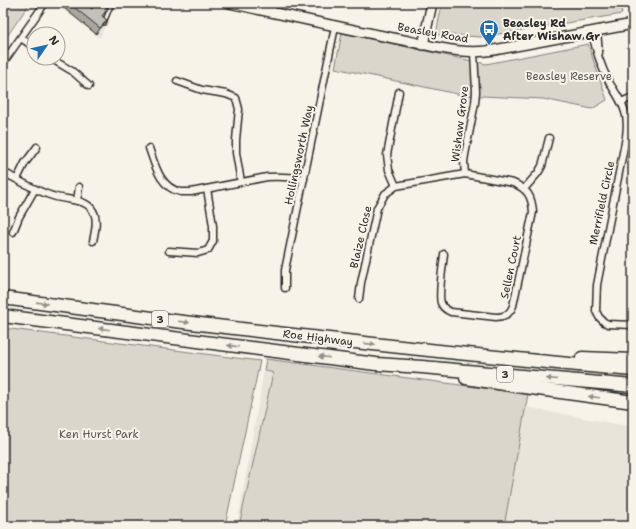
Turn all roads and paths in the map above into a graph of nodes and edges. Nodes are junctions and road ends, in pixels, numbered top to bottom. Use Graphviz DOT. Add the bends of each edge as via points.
graph roads {
  1 [pos="45,3"];
  2 [pos="112,3"];
  3 [pos="229,3"];
  4 [pos="426,3"];
  5 [pos="432,3"];
  6 [pos="272,7"];
  7 [pos="103,24"];
  8 [pos="633,24"];
  9 [pos="335,26"];
  10 [pos="594,31"];
  11 [pos="21,38"];
  12 [pos="26,41"];
  13 [pos="420,44"];
  14 [pos="474,52"];
  15 [pos="3,63"];
  16 [pos="64,66"];
  17 [pos="177,81"];
  18 [pos="89,86"];
  19 [pos="399,92"];
  20 [pos="633,97"];
  21 [pos="621,102"];
  22 [pos="549,138"];
  23 [pos="37,147"];
  24 [pos="149,148"];
  25 [pos="3,172"];
  26 [pos="465,174"];
  27 [pos="17,179"];
  28 [pos="304,179"];
  29 [pos="242,182"];
  30 [pos="79,186"];
  31 [pos="396,186"];
  32 [pos="35,189"];
  33 [pos="207,189"];
  34 [pos="524,189"];
  35 [pos="77,201"];
  36 [pos="13,232"];
  37 [pos="93,241"];
  38 [pos="169,251"];
  39 [pos="444,254"];
  40 [pos="285,288"];
  41 [pos="3,298"];
  42 [pos="359,299"];
  43 [pos="3,316"];
  44 [pos="633,325"];
  45 [pos="481,356"];
  46 [pos="633,360"];
  47 [pos="376,364"];
  48 [pos="633,370"];
  49 [pos="633,386"];
  50 [pos="633,402"];
  1 -- 11 [label="street"];
  2 -- 7 [label="lane"];
  3 -- 6 [label="main road, Beasley Road"];
  4 -- 13 [label="main road"];
  5 -- 13 [label="main road"];
  6 -- 9 [label="main road, Beasley Road"];
  8 -- 10 [label="main road, Beasley Road"];
  9 -- 13 [label="main road, Beasley Road"];
  9 -- 28 [label="street, Hollingsworth Way"];
  10 -- 14 [label="main road, Beasley Road"];
  10 -- 21 [label="street, Merrifield Circle" via="600,63"];
  11 -- 12 [label="street"];
  11 -- 15 [label="street"];
  13 -- 14 [label="main road, Beasley Road"];
  14 -- 26 [label="street, Wishaw Grove" via="476,92 464,162"];
  16 -- 18 [label="street"];
  17 -- 29 [label="street" via="236,98 239,109 236,153"];
  19 -- 31 [label="street" via="387,155 389,170"];
  20 -- 21 [label="street"];
  21 -- 44 [label="street, Merrifield Circle" via="626,113 626,137 596,285 596,311 608,324"];
  22 -- 34 [label="street" via="542,166"];
  23 -- 27 [label="street"];
  24 -- 33 [label="street" via="157,172 173,189 191,192"];
  25 -- 27 [label="street"];
  26 -- 31 [label="street"];
  26 -- 34 [label="street" via="513,183"];
  27 -- 32 [label="street"];
  28 -- 29 [label="street" via="279,176"];
  28 -- 40 [label="street, Hollingsworth Way" via="285,270"];
  29 -- 33 [label="street"];
  30 -- 35 [label="street"];
  31 -- 42 [label="street, Blaize Close" via="385,194 377,208"];
  32 -- 35 [label="street"];
  32 -- 36 [label="street"];
  33 -- 38 [label="street" via="213,226 213,241 208,250 198,253"];
  34 -- 39 [label="street, Sellen Court" via="529,195 532,212 511,312 496,317 450,312 445,309 440,296"];
  35 -- 37 [label="street" via="92,209 96,227"];
  41 -- 45 [label="highway, Roe Highway / 3, one-way" via="166,320"];
  47 -- 43 [label="highway, Roe Highway / 3, one-way"];
  45 -- 46 [label="highway"];
  45 -- 48 [label="highway, Roe Highway / 3"];
  49 -- 47 [label="highway, Roe Highway / 3, one-way"];
  50 -- 47 [label="highway, one-way"];
}
